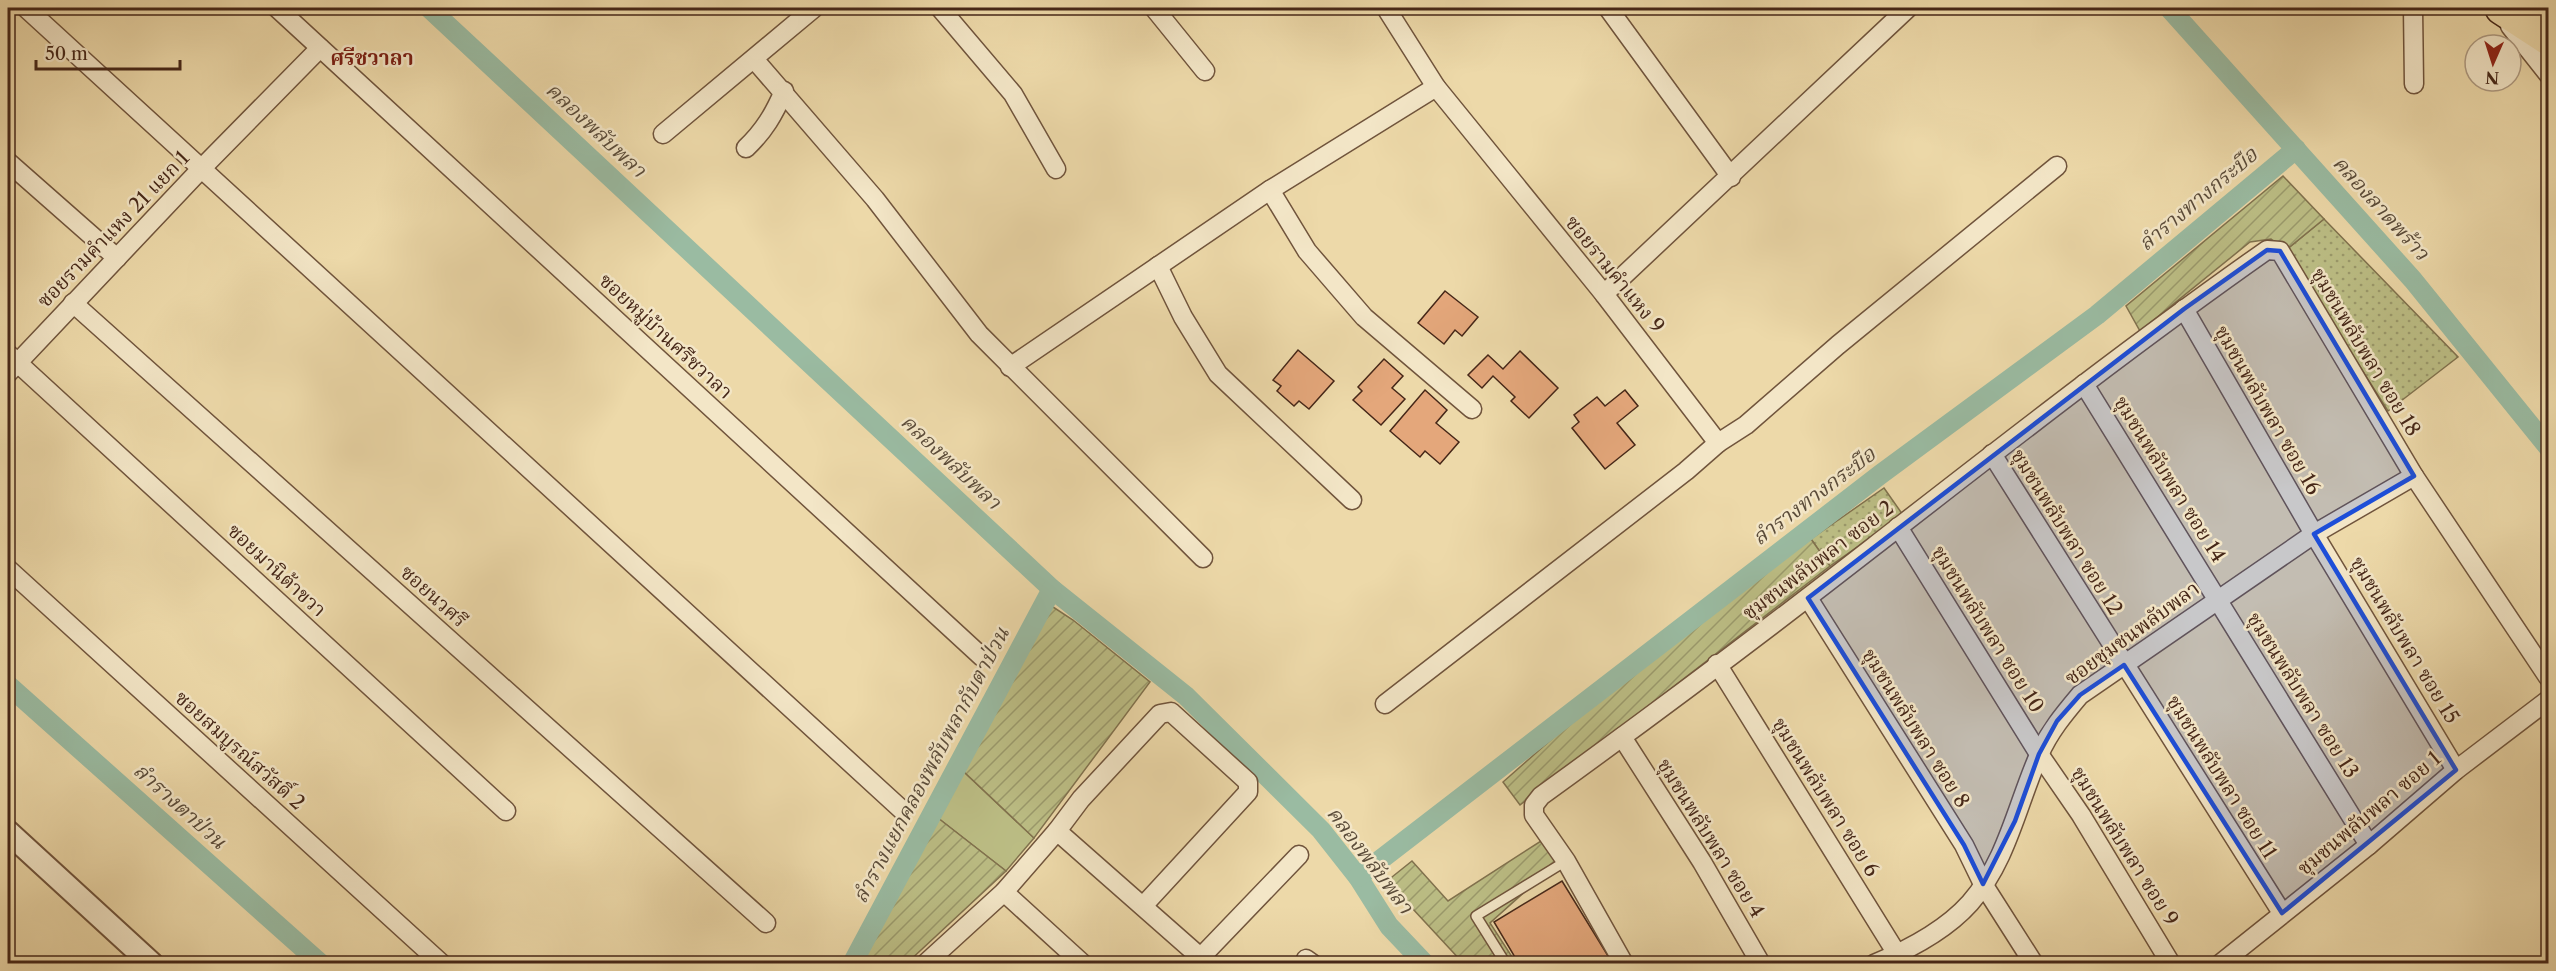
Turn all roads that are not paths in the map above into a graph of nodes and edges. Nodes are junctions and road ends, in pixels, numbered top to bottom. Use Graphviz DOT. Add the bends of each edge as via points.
graph roads {
  1 [pos="26,8"];
  2 [pos="277,8"];
  3 [pos="814,8"];
  4 [pos="940,8"];
  5 [pos="1154,8"];
  6 [pos="1386,8"];
  7 [pos="1608,8"];
  8 [pos="1908,8"];
  9 [pos="2414,8"];
  10 [pos="2493,8"];
  11 [pos="2502,8"];
  12 [pos="2548,38"];
  13 [pos="320,48"];
  14 [pos="754,59"];
  15 [pos="1205,71"];
  16 [pos="2548,74"];
  17 [pos="2414,84"];
  18 [pos="1437,87"];
  19 [pos="784,91"];
  20 [pos="663,134"];
  21 [pos="746,148"];
  22 [pos="8,162"];
  23 [pos="2057,166"];
  24 [pos="201,169"];
  25 [pos="1056,169"];
  26 [pos="1731,177"];
  27 [pos="1270,190"];
  28 [pos="2280,251"];
  29 [pos="117,258"];
  30 [pos="1158,266"];
  31 [pos="1604,294"];
  32 [pos="73,303"];
  33 [pos="2184,309"];
  34 [pos="11,363"];
  35 [pos="1010,367"];
  36 [pos="2084,384"];
  37 [pos="1472,409"];
  38 [pos="1718,443"];
  39 [pos="1992,454"];
  40 [pos="2414,476"];
  41 [pos="1352,500"];
  42 [pos="1898,527"];
  43 [pos="2314,534"];
  44 [pos="1203,558"];
  45 [pos="8,569"];
  46 [pos="1808,598"];
  47 [pos="2217,599"];
  48 [pos="982,657"];
  49 [pos="1717,664"];
  50 [pos="2124,665"];
  51 [pos="2548,677"];
  52 [pos="2548,700"];
  53 [pos="1385,704"];
  54 [pos="1622,737"];
  55 [pos="2039,754"];
  56 [pos="2456,770"];
  57 [pos="902,810"];
  58 [pos="506,811"];
  59 [pos="1057,831"];
  60 [pos="8,834"];
  61 [pos="2369,845"];
  62 [pos="1299,855"];
  63 [pos="1566,861"];
  64 [pos="1983,884"];
  65 [pos="1004,892"];
  66 [pos="1143,906"];
  67 [pos="2282,913"];
  68 [pos="766,923"];
  69 [pos="1897,954"];
  70 [pos="1205,960"];
  71 [pos="152,963"];
  72 [pos="442,963"];
  73 [pos="925,963"];
  74 [pos="1083,963"];
  75 [pos="1506,963"];
  76 [pos="1624,963"];
  77 [pos="1761,963"];
  78 [pos="1874,963"];
  79 [pos="2034,963"];
  80 [pos="2171,963"];
  81 [pos="2220,963"];
  1 -- 24 [label="street"];
  2 -- 13 [label="street, ซอยหมู่บ้านศรีชวาลา"];
  3 -- 14 [label="street"];
  4 -- 25 [label="street" via="1013,94"];
  5 -- 15 [label="street"];
  6 -- 18 [label="street, ซอยรามคำแหง 9"];
  7 -- 26 [label="street"];
  8 -- 26 [label="street"];
  9 -- 17 [label="street"];
  10 -- 16 [label="street"];
  11 -- 12 [label="highway"];
  13 -- 24 [label="street, ซอยรามคำแหง 21 แยก 1"];
  13 -- 48 [label="street, ซอยหมู่บ้านศรีชวาลา"];
  14 -- 19 [label="street"];
  14 -- 20 [label="street"];
  18 -- 27 [label="street"];
  18 -- 31 [label="street, ซอยรามคำแหง 9"];
  19 -- 21 [label="street" via="762,133"];
  19 -- 35 [label="street" via="910,242 979,334"];
  22 -- 29 [label="street"];
  23 -- 38 [label="street" via="1746,425"];
  24 -- 29 [label="street, ซอยรามคำแหง 21 แยก 1"];
  24 -- 57 [label="street"];
  26 -- 31 [label="street"];
  27 -- 30 [label="street"];
  27 -- 37 [label="street" via="1307,251 1364,317"];
  28 -- 33 [label="street, ชุมชนพลับพลา ซอย 2" via="2267,250"];
  28 -- 40 [label="street, ชุมชนพลับพลา ซอย 18"];
  29 -- 32 [label="street, ซอยรามคำแหง 21 แยก 1"];
  30 -- 35 [label="street"];
  30 -- 41 [label="street" via="1218,374"];
  31 -- 38 [label="street, ซอยรามคำแหง 9"];
  32 -- 34 [label="street, ซอยรามคำแหง 21 แยก 1"];
  32 -- 68 [label="street, ซอยนวศรี"];
  33 -- 36 [label="street, ชุมชนพลับพลา ซอย 2"];
  33 -- 43 [label="street, ชุมชนพลับพลา ซอย 16"];
  34 -- 58 [label="street, ซอยมานิต้าขวา"];
  35 -- 44 [label="street"];
  36 -- 39 [label="street, ชุมชนพลับพลา ซอย 2"];
  36 -- 47 [label="street, ชุมชนพลับพลา ซอย 14"];
  38 -- 53 [label="street"];
  39 -- 42 [label="street, ชุมชนพลับพลา ซอย 2"];
  39 -- 50 [label="street, ชุมชนพลับพลา ซอย 12"];
  40 -- 43 [label="street, ซอยชุมชนพลับพลา"];
  40 -- 51 [label="street, ชุมชนพลับพลา ซอย 18"];
  42 -- 46 [label="street, ชุมชนพลับพลา ซอย 2"];
  42 -- 55 [label="street, ชุมชนพลับพลา ซอย 10"];
  43 -- 47 [label="street, ซอยชุมชนพลับพลา"];
  43 -- 56 [label="street, ชุมชนพลับพลา ซอย 15"];
  45 -- 72 [label="street, ซอยสมบูรณ์สวัสดิ์ 2"];
  46 -- 49 [label="street, ชุมชนพลับพลา ซอย 2"];
  46 -- 64 [label="street, ชุมชนพลับพลา ซอย 8" via="1964,845"];
  47 -- 50 [label="street, ซอยชุมชนพลับพลา"];
  47 -- 61 [label="street, ชุมชนพลับพลา ซอย 13"];
  49 -- 54 [label="street, ชุมชนพลับพลา ซอย 2"];
  49 -- 69 [label="street, ชุมชนพลับพลา ซอย 6"];
  50 -- 55 [label="street, ซอยชุมชนพลับพลา" via="2080,695 2057,721"];
  50 -- 67 [label="street, ชุมชนพลับพลา ซอย 11"];
  52 -- 56 [label="street, ชุมชนพลับพลา ซอย 1"];
  54 -- 63 [label="street, ชุมชนพลับพลา ซอย 2" via="1534,805 1534,815"];
  54 -- 77 [label="street, ชุมชนพลับพลา ซอย 4"];
  55 -- 64 [label="street, ซอยชุมชนพลับพลา" via="2015,821"];
  55 -- 80 [label="street, ชุมชนพลับพลา ซอย 9"];
  56 -- 61 [label="street, ชุมชนพลับพลา ซอย 1"];
  59 -- 65 [label="street"];
  59 -- 66 [label="street"];
  59 -- 66 [label="street" via="1081,799 1160,714 1171,712 1248,782 1248,792"];
  60 -- 71 [label="street"];
  61 -- 67 [label="street, ชุมชนพลับพลา ซอย 1"];
  62 -- 70 [label="street"];
  63 -- 75 [label="lane" via="1476,916"];
  63 -- 76 [label="street, ชุมชนพลับพลา ซอย 2"];
  64 -- 69 [label="street, ซอยชุมชนพลับพลา" via="1970,904 1940,929"];
  64 -- 79 [label="street, ชุมชนพลับพลา ซอย 8"];
  65 -- 73 [label="street"];
  65 -- 74 [label="street"];
  66 -- 70 [label="street"];
  67 -- 81 [label="street, ชุมชนพลับพลา ซอย 1"];
  69 -- 78 [label="street, ซอยชุมชนพลับพลา"];
}
